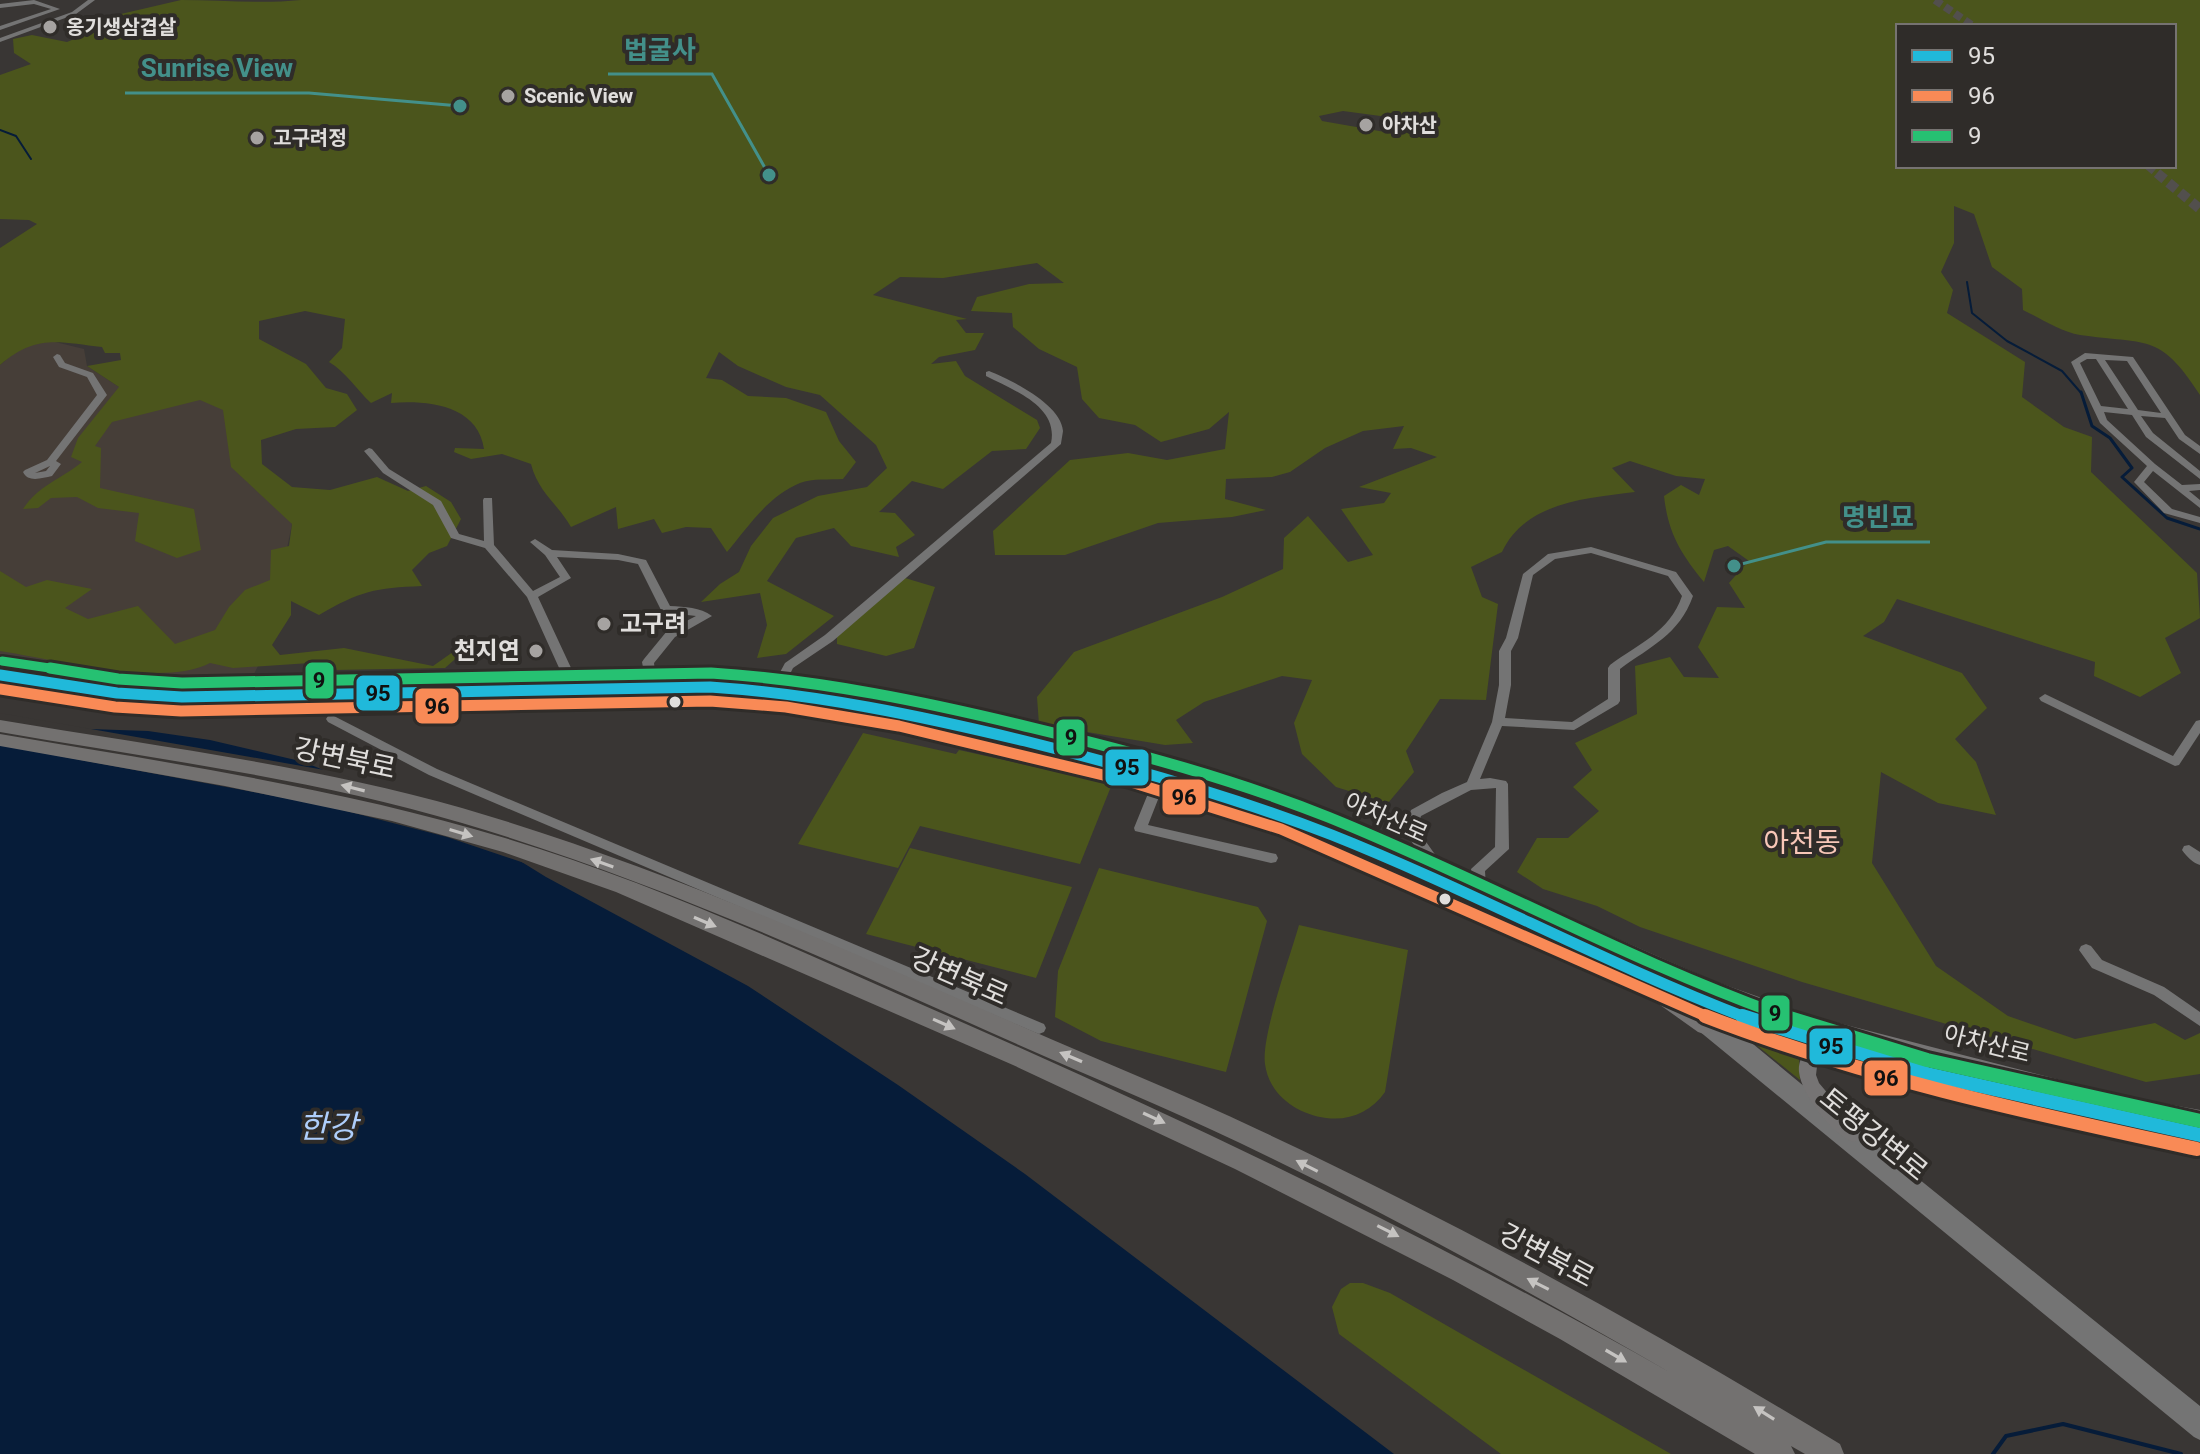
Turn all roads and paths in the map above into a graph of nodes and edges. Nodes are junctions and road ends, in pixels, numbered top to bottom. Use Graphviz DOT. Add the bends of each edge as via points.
graph roads {
  1 [pos="68,0"];
  2 [pos="92,0"];
  3 [pos="23,1"];
  4 [pos="2,4"];
  5 [pos="57,9"];
  6 [pos="0,15"];
  7 [pos="40,15"];
  8 [pos="21,21"];
  9 [pos="43,25"];
  10 [pos="0,28"];
  11 [pos="0,40"];
  12 [pos="2098,356"];
  13 [pos="57,357"];
  14 [pos="989,374"];
  15 [pos="2098,409"];
  16 [pos="2133,412"];
  17 [pos="2168,416"];
  18 [pos="369,451"];
  19 [pos="2200,451"];
  20 [pos="50,462"];
  21 [pos="2152,466"];
  22 [pos="2200,476"];
  23 [pos="2200,487"];
  24 [pos="2180,488"];
  25 [pos="488,500"];
  26 [pos="2200,505"];
  27 [pos="2200,520"];
  28 [pos="535,542"];
  29 [pos="489,546"];
  30 [pos="549,553"];
  31 [pos="532,596"];
  32 [pos="0,666"];
  33 [pos="0,675"];
  34 [pos="650,680"];
  35 [pos="757,683"];
  36 [pos="779,684"];
  37 [pos="562,685"];
  38 [pos="842,694"];
  39 [pos="2045,698"];
  40 [pos="332,719"];
  41 [pos="1498,722"];
  42 [pos="2200,724"];
  43 [pos="0,726"];
  44 [pos="0,740"];
  45 [pos="1162,774"];
  46 [pos="1472,784"];
  47 [pos="1271,858"];
  48 [pos="1436,867"];
  49 [pos="1479,888"];
  50 [pos="2086,950"];
  51 [pos="1605,956"];
  52 [pos="1681,982"];
  53 [pos="2200,1020"];
  54 [pos="1704,1027"];
  55 [pos="1036,1044"];
  56 [pos="1835,1046"];
  57 [pos="2200,1118"];
  58 [pos="1853,1134"];
  59 [pos="2200,1135"];
  60 [pos="2200,1417"];
  61 [pos="2200,1431"];
  62 [pos="1781,1454"];
  63 [pos="1830,1454"];
  1 -- 5 [label="street"];
  2 -- 9 [label="street"];
  3 -- 4 [label="street"];
  3 -- 5 [label="street"];
  4 -- 7 [label="street"];
  5 -- 7 [label="street"];
  5 -- 9 [label="street"];
  6 -- 8 [label="street"];
  7 -- 8 [label="street"];
  8 -- 10 [label="street"];
  9 -- 11 [label="street"];
  12 -- 15 [label="street" via="2075,362"];
  12 -- 16 [label="street"];
  12 -- 17 [label="street" via="2130,359"];
  13 -- 20 [label="street" via="62,365 90,375 102,395"];
  14 -- 36 [label="street" via="1053,416 1059,429 1056,444 829,638 789,666"];
  15 -- 16 [label="street"];
  15 -- 21 [label="street" via="2112,432"];
  16 -- 17 [label="street"];
  16 -- 22 [label="street" via="2149,435"];
  17 -- 19 [label="street"];
  18 -- 29 [label="street" via="386,471 437,503 455,536"];
  21 -- 24 [label="street"];
  21 -- 27 [label="street" via="2139,482 2168,511"];
  23 -- 24 [label="street"];
  24 -- 26 [label="street"];
  25 -- 29 [label="street"];
  28 -- 30 [label="street"];
  29 -- 31 [label="street"];
  30 -- 31 [label="street" via="566,578"];
  30 -- 34 [label="street" via="642,562 666,609 706,616 671,634 648,662"];
  31 -- 37 [label="street" via="566,670"];
  32 -- 37 [label="main road, 아차산로" via="180,690"];
  33 -- 37 [label="main road, 아차산로" via="157,696"];
  34 -- 35 [label="main road, 아차산로"];
  34 -- 37 [label="main road, 아차산로"];
  35 -- 36 [label="main road, 아차산로"];
  35 -- 37 [label="main road, 아차산로"];
  36 -- 38 [label="main road, 아차산로"];
  38 -- 45 [label="main road, 아차산로"];
  38 -- 48 [label="main road, 아차산로" via="1173,768 1332,820"];
  39 -- 42 [label="street" via="2175,762"];
  40 -- 55 [label="street" via="433,772"];
  41 -- 41 [label="street" via="1574,726 1614,701 1614,668 1671,631 1684,612 1688,596 1672,574 1591,550 1552,556 1528,574 1505,651"];
  41 -- 46 [label="street"];
  55 -- 43 [label="highway, 강변북로, one-way" via="677,888 460,815 337,785"];
  44 -- 55 [label="highway, 강변북로, one-way" via="319,797 450,829"];
  45 -- 47 [label="street" via="1140,828"];
  45 -- 51 [label="main road, 아차산로" via="1336,836"];
  46 -- 48 [label="street" via="1416,813 1410,830"];
  46 -- 49 [label="street" via="1502,784 1502,849 1478,869"];
  48 -- 49 [label="main road, 아차산로"];
  49 -- 52 [label="main road, 아차산로"];
  50 -- 53 [label="street" via="2097,964 2159,991"];
  51 -- 52 [label="main road, 아차산로"];
  51 -- 54 [label="main road"];
  52 -- 54 [label="street, 토평강변로" via="1682,1002"];
  52 -- 56 [label="main road, 아차산로" via="1744,1016"];
  52 -- 57 [label="main road, 아차산로" via="1851,1034 2123,1104"];
  52 -- 58 [label="street, 토평강변로" via="1689,1001"];
  54 -- 61 [label="street, 토평강변로"];
  55 -- 62 [label="highway, 강변북로, one-way" via="1412,1243"];
  63 -- 55 [label="highway, 강변북로, one-way" via="1561,1295 1257,1140"];
  56 -- 58 [label="main road" via="1812,1053 1805,1063 1806,1078"];
  56 -- 59 [label="main road, 아차산로" via="1990,1088"];
  58 -- 60 [label="street, 토평강변로"];
}
